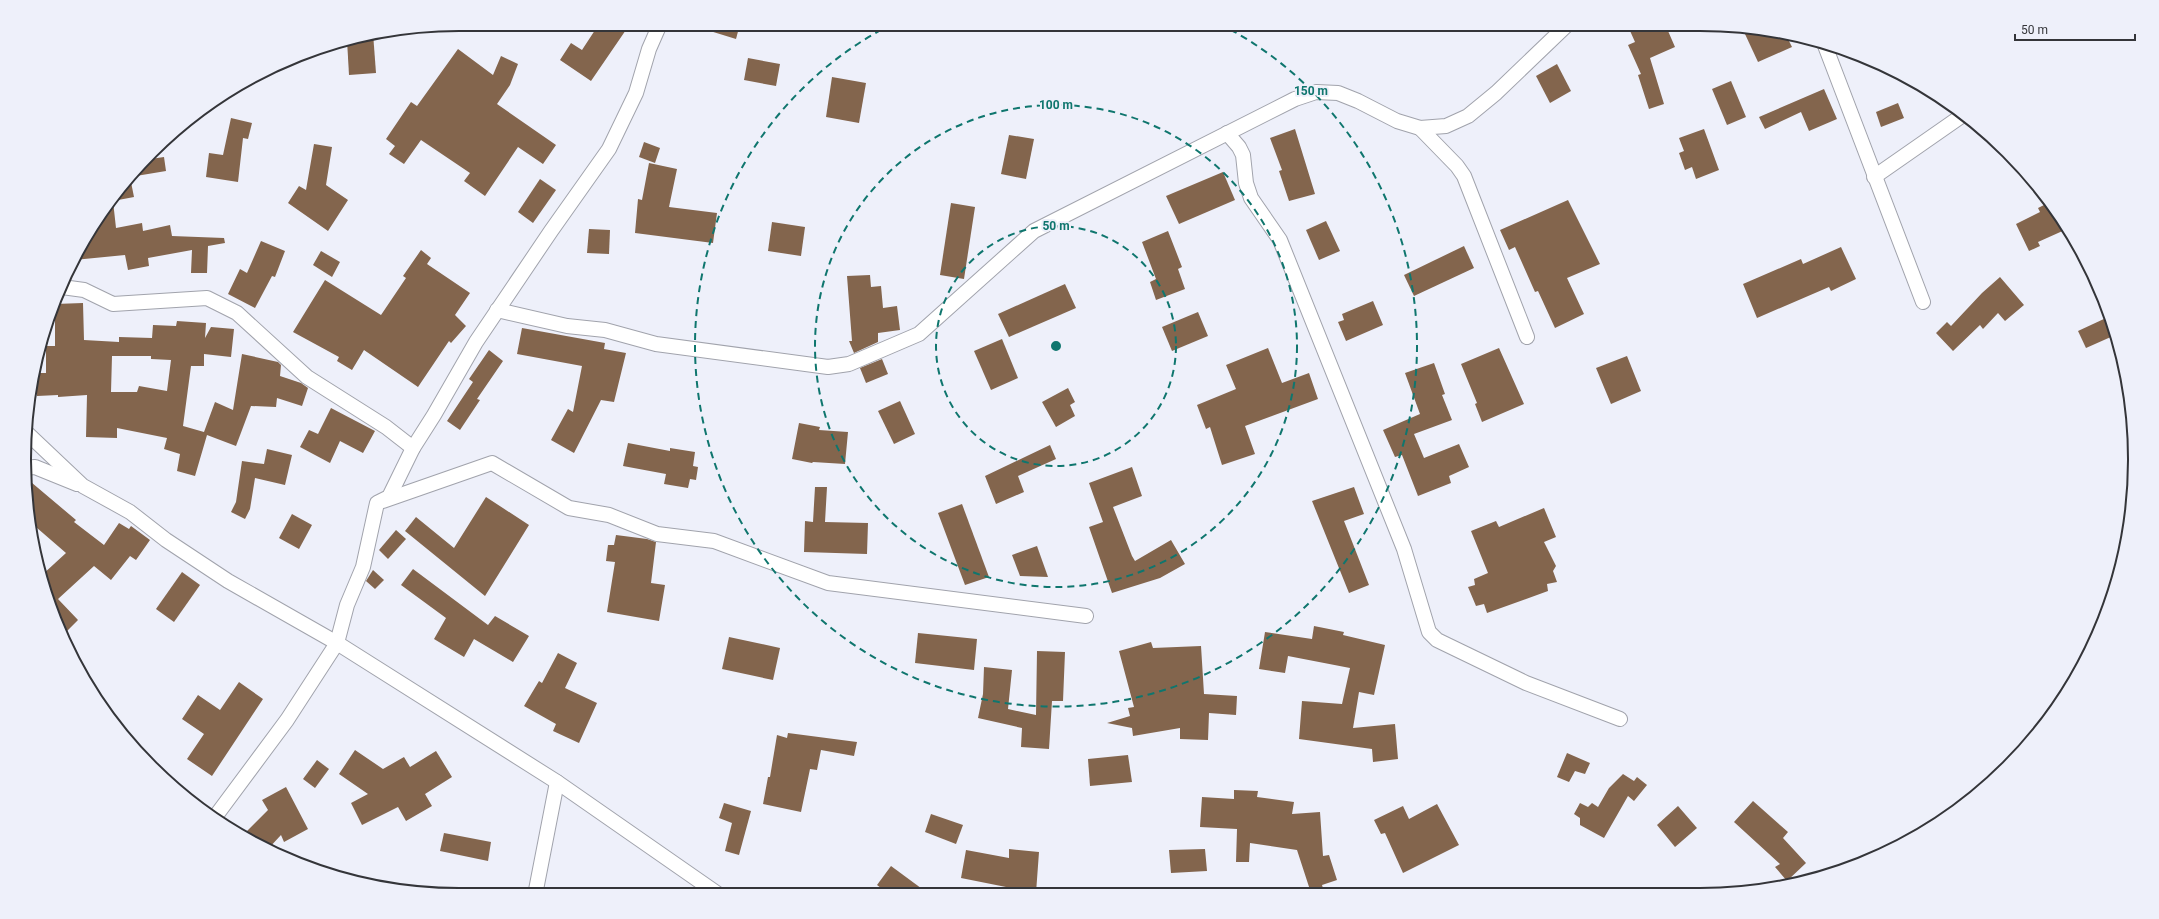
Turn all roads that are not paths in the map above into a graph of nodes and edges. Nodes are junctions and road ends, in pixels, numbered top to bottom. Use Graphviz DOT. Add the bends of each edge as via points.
graph roads {
  1 [pos="657,31"];
  2 [pos="1561,31"];
  3 [pos="1827,51"];
  4 [pos="1958,118"];
  5 [pos="1420,128"];
  6 [pos="1227,133"];
  7 [pos="1874,177"];
  8 [pos="67,288"];
  9 [pos="1923,302"];
  10 [pos="497,310"];
  11 [pos="1527,337"];
  12 [pos="32,438"];
  13 [pos="413,448"];
  14 [pos="31,467"];
  15 [pos="83,486"];
  16 [pos="377,503"];
  17 [pos="1086,616"];
  18 [pos="337,643"];
  19 [pos="1620,719"];
  20 [pos="557,782"];
  21 [pos="218,813"];
  22 [pos="536,888"];
  23 [pos="709,888"];
  1 -- 10 [label="street" via="636,94 609,149"];
  2 -- 5 [label="street" via="1468,116 1446,126"];
  3 -- 7 [label="street"];
  4 -- 7 [label="street"];
  5 -- 6 [label="street" via="1397,121 1338,93 1316,92 1295,99"];
  5 -- 11 [label="street" via="1464,176"];
  6 -- 10 [label="street" via="1034,231 919,334 849,364 828,367 656,344 609,331 568,326"];
  6 -- 19 [label="street" via="1243,155 1246,183 1251,198 1283,248 1404,549 1429,632 1437,640 1526,684"];
  7 -- 9 [label="street"];
  8 -- 13 [label="street" via="84,290 112,304 207,298 237,313 306,377 386,427"];
  10 -- 13 [label="street"];
  12 -- 15 [label="street"];
  13 -- 16 [label="street" via="389,497"];
  14 -- 15 [label="street"];
  15 -- 18 [label="street" via="130,512 166,540 228,581"];
  16 -- 17 [label="street" via="492,463 569,508 609,515 657,534 714,541 828,583"];
  16 -- 18 [label="street" via="363,567 347,605"];
  18 -- 20 [label="street"];
  18 -- 21 [label="street" via="287,720"];
  20 -- 22 [label="street"];
  20 -- 23 [label="street"];
}
